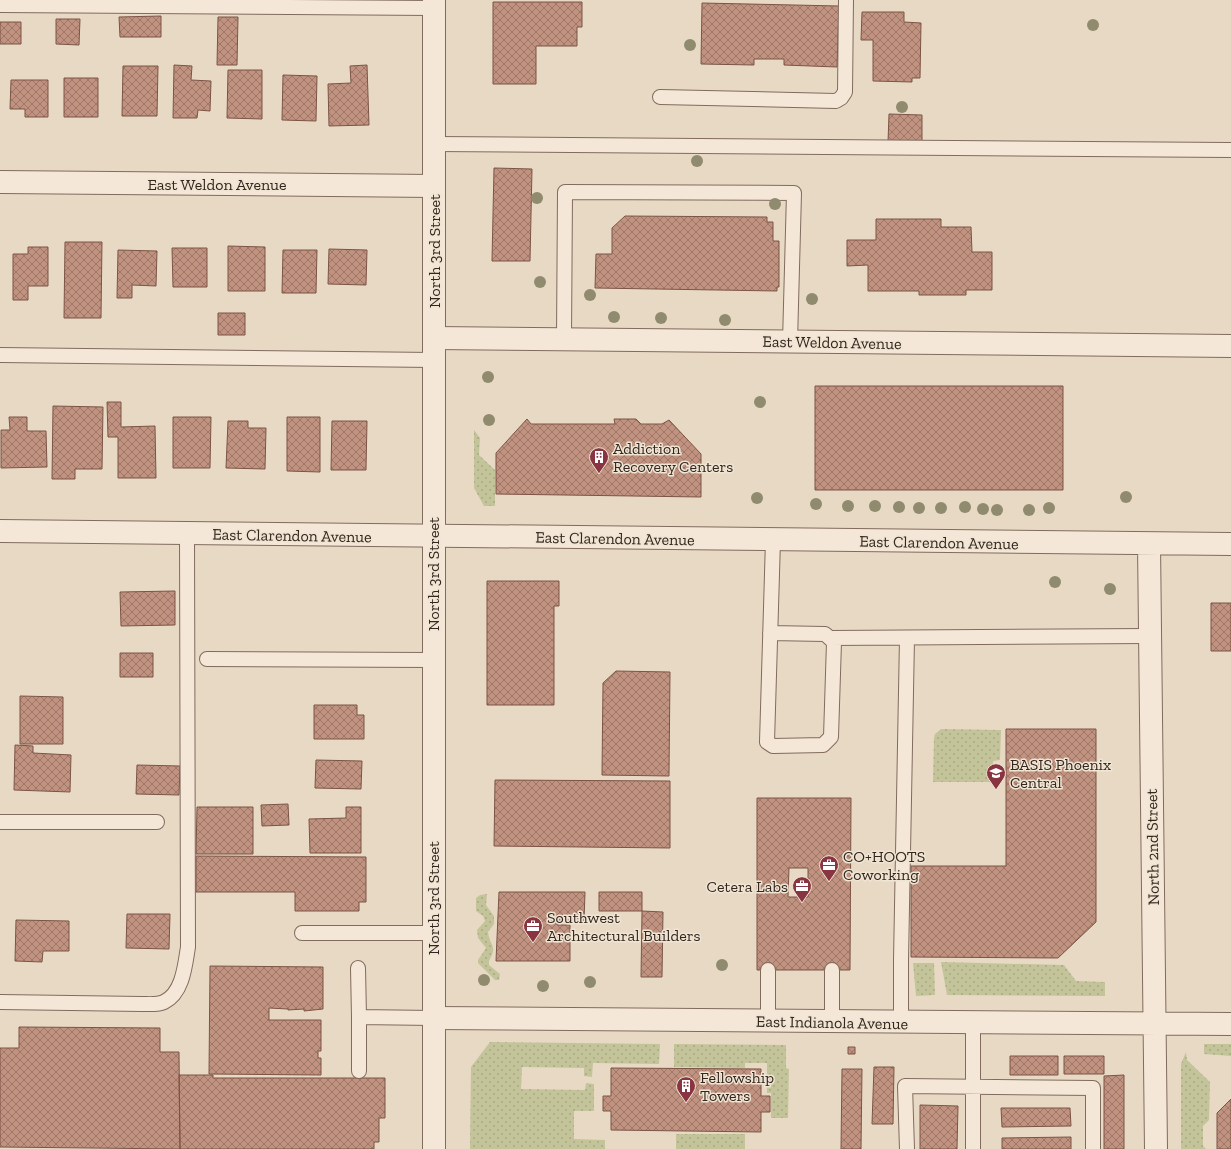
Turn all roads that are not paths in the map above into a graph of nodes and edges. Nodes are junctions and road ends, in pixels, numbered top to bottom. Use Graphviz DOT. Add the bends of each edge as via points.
graph roads {
  1 [pos="846,0"];
  2 [pos="434,4"];
  3 [pos="0,6"];
  4 [pos="660,97"];
  5 [pos="434,144"];
  6 [pos="1231,150"];
  7 [pos="0,182"];
  8 [pos="434,186"];
  9 [pos="434,338"];
  10 [pos="564,339"];
  11 [pos="790,342"];
  12 [pos="1231,346"];
  13 [pos="0,355"];
  14 [pos="434,360"];
  15 [pos="0,532"];
  16 [pos="187,533"];
  17 [pos="433,536"];
  18 [pos="773,540"];
  19 [pos="1149,544"];
  20 [pos="1231,544"];
  21 [pos="770,633"];
  22 [pos="1150,636"];
  23 [pos="830,638"];
  24 [pos="907,638"];
  25 [pos="207,659"];
  26 [pos="433,660"];
  27 [pos="0,822"];
  28 [pos="157,822"];
  29 [pos="302,933"];
  30 [pos="433,933"];
  31 [pos="358,968"];
  32 [pos="768,970"];
  33 [pos="832,970"];
  34 [pos="0,1002"];
  35 [pos="359,1017"];
  36 [pos="433,1018"];
  37 [pos="768,1021"];
  38 [pos="832,1022"];
  39 [pos="901,1022"];
  40 [pos="973,1023"];
  41 [pos="1154,1024"];
  42 [pos="1231,1024"];
  43 [pos="359,1071"];
  44 [pos="973,1087"];
  45 [pos="434,1149"];
  46 [pos="907,1149"];
  47 [pos="973,1149"];
  48 [pos="1093,1149"];
  49 [pos="1156,1149"];
  1 -- 4 [label="lane" via="845,92 836,101"];
  2 -- 3 [label="lane"];
  2 -- 5 [label="street, North 3rd Street"];
  5 -- 6 [label="lane"];
  5 -- 8 [label="street, North 3rd Street"];
  7 -- 8 [label="street, East Weldon Avenue"];
  8 -- 9 [label="street, North 3rd Street"];
  9 -- 10 [label="street, East Weldon Avenue"];
  9 -- 14 [label="street, North 3rd Street"];
  10 -- 11 [label="street, East Weldon Avenue"];
  10 -- 11 [label="lane" via="565,192 794,193"];
  11 -- 12 [label="street, East Weldon Avenue"];
  13 -- 14 [label="lane"];
  14 -- 17 [label="street, North 3rd Street"];
  15 -- 16 [label="street, East Clarendon Avenue"];
  16 -- 17 [label="street, East Clarendon Avenue"];
  16 -- 34 [label="lane" via="188,947 183,975 174,993 162,1003"];
  17 -- 18 [label="street, East Clarendon Avenue"];
  17 -- 26 [label="street, North 3rd Street"];
  18 -- 19 [label="street, East Clarendon Avenue"];
  18 -- 21 [label="lane"];
  19 -- 20 [label="street, East Clarendon Avenue"];
  19 -- 22 [label="street, North 2nd Street"];
  21 -- 23 [label="lane" via="825,634"];
  21 -- 23 [label="lane" via="767,742 773,746 823,745 831,737 834,642"];
  22 -- 24 [label="lane"];
  22 -- 41 [label="street, North 2nd Street"];
  23 -- 24 [label="lane"];
  24 -- 39 [label="lane"];
  25 -- 26 [label="lane"];
  26 -- 30 [label="street, North 3rd Street"];
  27 -- 28 [label="lane"];
  29 -- 30 [label="lane"];
  30 -- 36 [label="street, North 3rd Street"];
  31 -- 35 [label="lane"];
  32 -- 37 [label="lane"];
  33 -- 38 [label="lane"];
  35 -- 36 [label="lane"];
  35 -- 43 [label="lane"];
  36 -- 37 [label="street, East Indianola Avenue"];
  36 -- 45 [label="street, North 3rd Street"];
  37 -- 38 [label="street, East Indianola Avenue"];
  38 -- 39 [label="street, East Indianola Avenue"];
  39 -- 40 [label="street, East Indianola Avenue"];
  40 -- 41 [label="street, East Indianola Avenue"];
  40 -- 44 [label="lane"];
  41 -- 42 [label="street, East Indianola Avenue"];
  41 -- 49 [label="street, North 2nd Street"];
  44 -- 46 [label="lane" via="905,1086"];
  44 -- 47 [label="lane"];
  44 -- 48 [label="lane" via="1093,1088"];
}
